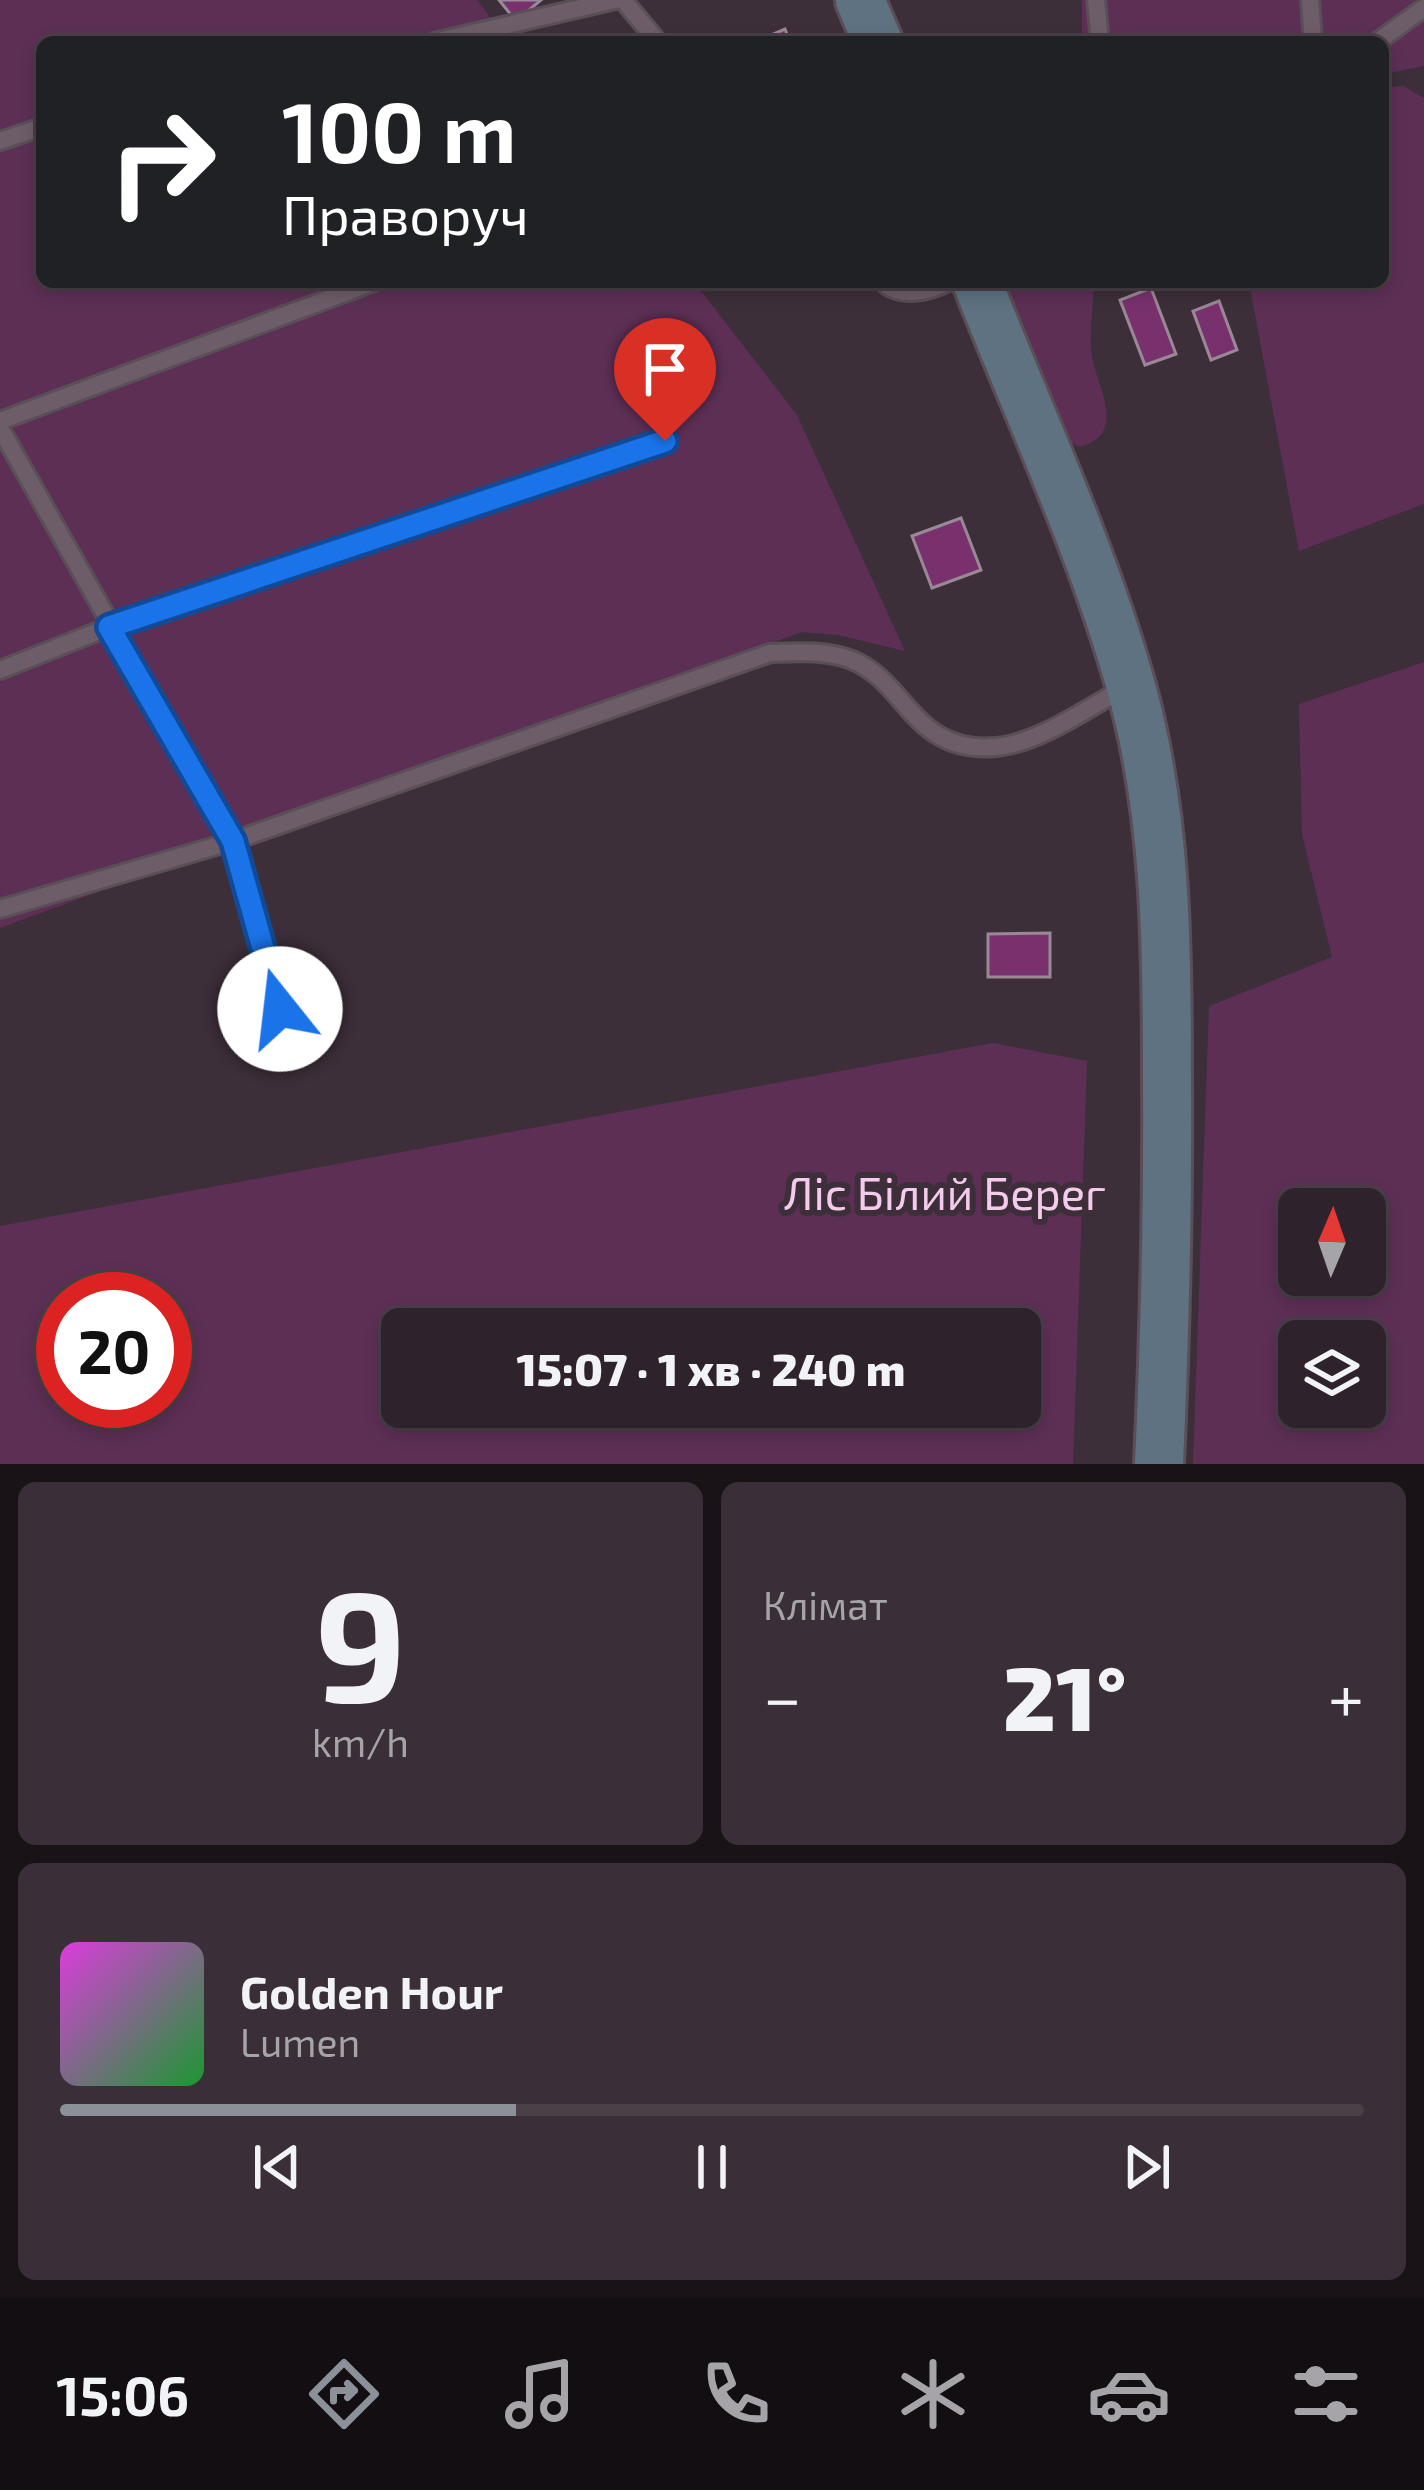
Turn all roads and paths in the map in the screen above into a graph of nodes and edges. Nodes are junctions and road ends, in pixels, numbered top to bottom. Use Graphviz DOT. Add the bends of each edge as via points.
graph roads {
  1 [pos="619,0"];
  2 [pos="860,0"];
  3 [pos="1096,0"];
  4 [pos="1310,0"];
  5 [pos="1424,8"];
  6 [pos="460,36"];
  7 [pos="652,36"];
  8 [pos="875,36"];
  9 [pos="1099,36"];
  10 [pos="1313,36"];
  11 [pos="1385,36"];
  12 [pos="36,129"];
  13 [pos="0,141"];
  14 [pos="358,288"];
  15 [pos="889,288"];
  16 [pos="928,288"];
  17 [pos="979,288"];
  18 [pos="0,424"];
  19 [pos="665,441"];
  20 [pos="109,627"];
  21 [pos="0,670"];
  22 [pos="1130,685"];
  23 [pos="233,841"];
  24 [pos="0,909"];
  25 [pos="280,1009"];
  26 [pos="1159,1464"];
  1 -- 6 [label="lane"];
  1 -- 7 [label="lane"];
  2 -- 8 [label="street"];
  3 -- 9 [label="lane"];
  4 -- 10 [label="lane"];
  5 -- 11 [label="lane"];
  12 -- 13 [label="lane"];
  14 -- 18 [label="lane"];
  15 -- 16 [label="lane"];
  17 -- 22 [label="street"];
  18 -- 20 [label="lane"];
  19 -- 20 [label="lane"];
  20 -- 21 [label="lane"];
  20 -- 23 [label="lane"];
  22 -- 23 [label="lane" via="1027,739 959,744 917,723 856,662 770,653"];
  22 -- 26 [label="street" via="1167,908 1168,1277"];
  23 -- 24 [label="lane"];
  23 -- 25 [label="lane"];
}
